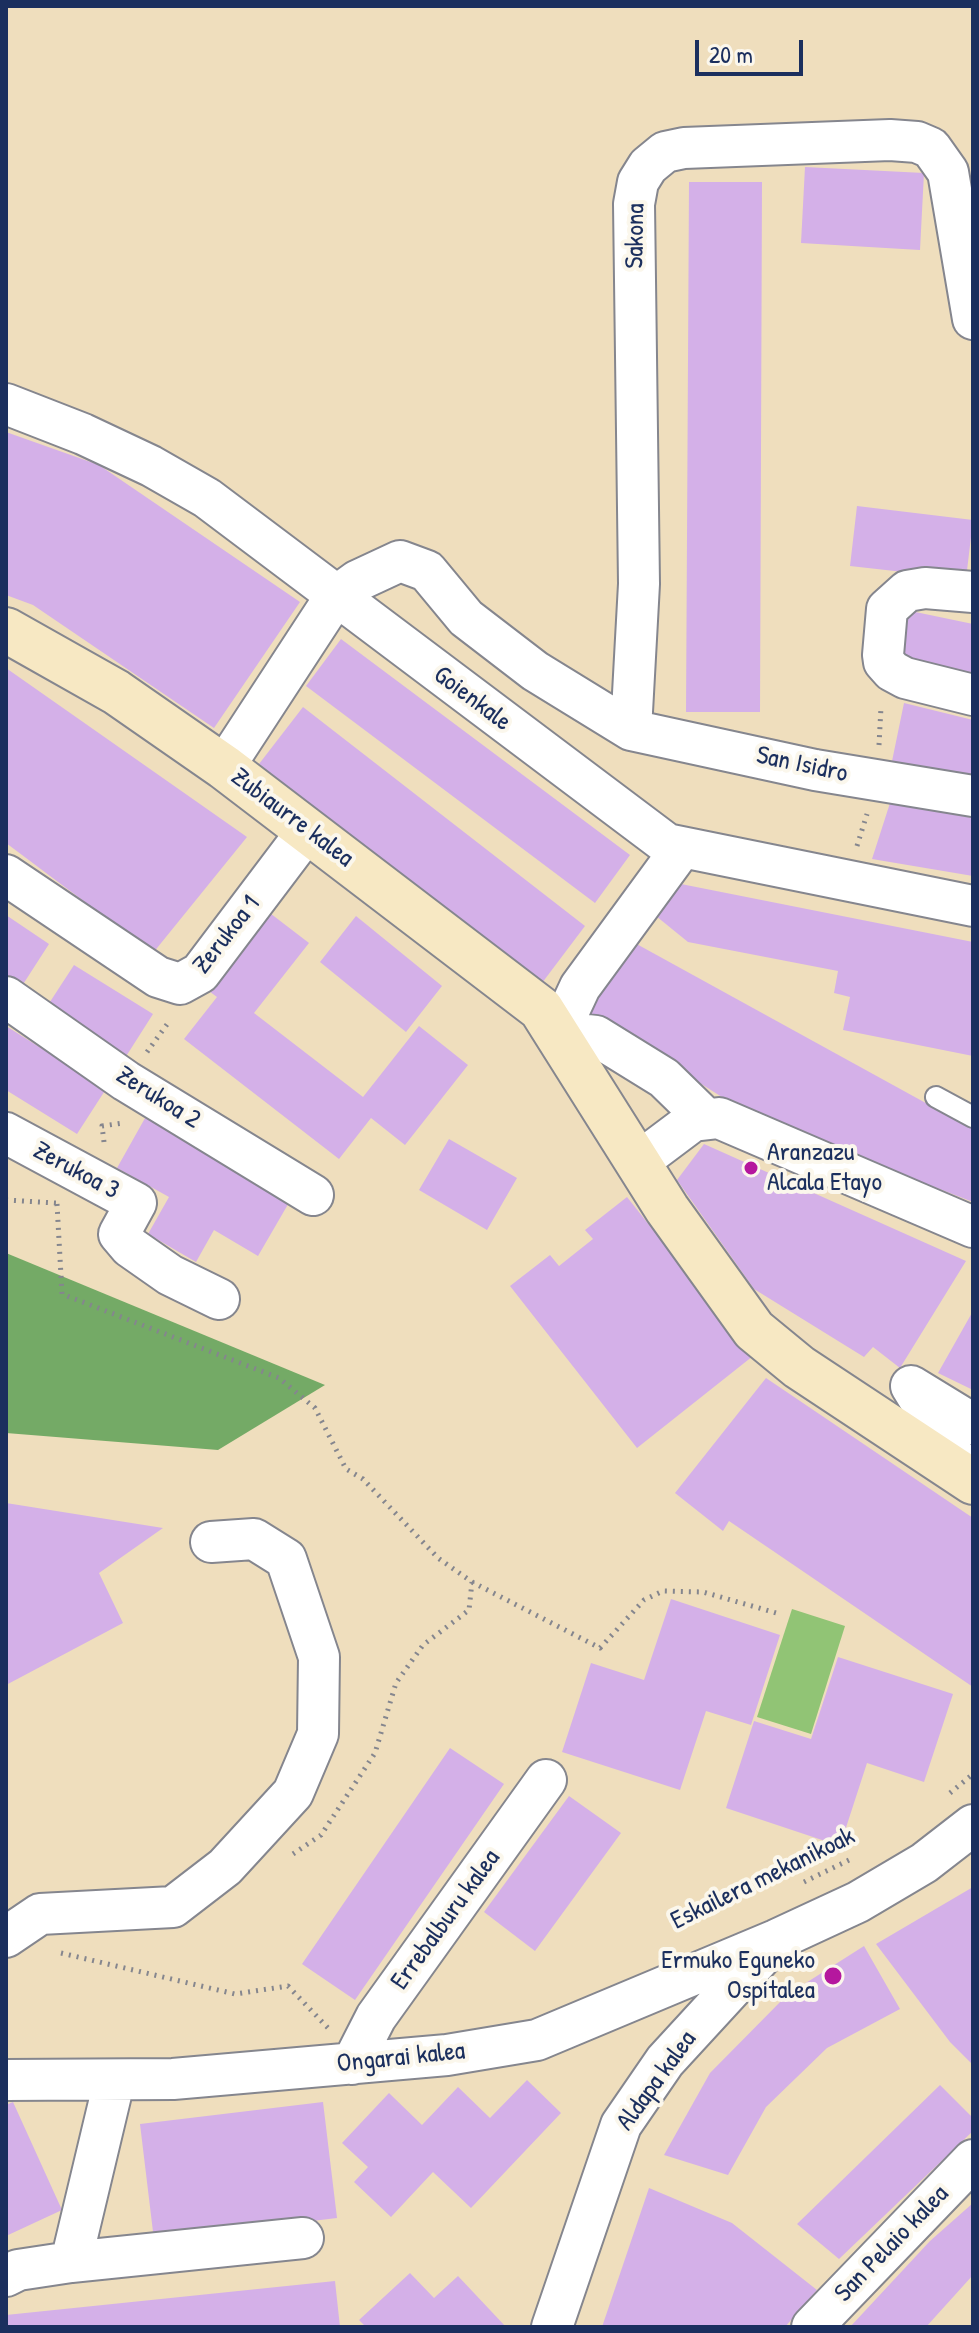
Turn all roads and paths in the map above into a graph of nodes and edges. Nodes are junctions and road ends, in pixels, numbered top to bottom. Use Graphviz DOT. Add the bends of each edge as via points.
graph roads {
  1 [pos="973,319"];
  2 [pos="6,404"];
  3 [pos="973,592"];
  4 [pos="335,597"];
  5 [pos="6,630"];
  6 [pos="973,695"];
  7 [pos="631,730"];
  8 [pos="224,767"];
  9 [pos="973,796"];
  10 [pos="308,830"];
  11 [pos="681,849"];
  12 [pos="6,875"];
  13 [pos="973,906"];
  14 [pos="6,997"];
  15 [pos="559,1032"];
  16 [pos="936,1097"];
  17 [pos="704,1117"];
  18 [pos="973,1117"];
  19 [pos="6,1133"];
  20 [pos="637,1163"];
  21 [pos="313,1195"];
  22 [pos="6,1200"];
  23 [pos="57,1203"];
  24 [pos="973,1227"];
  25 [pos="219,1299"];
  26 [pos="973,1424"];
  27 [pos="970,1480"];
  28 [pos="211,1542"];
  29 [pos="472,1582"];
  30 [pos="780,1614"];
  31 [pos="973,1774"];
  32 [pos="546,1780"];
  33 [pos="943,1798"];
  34 [pos="973,1825"];
  35 [pos="850,1859"];
  36 [pos="796,1885"];
  37 [pos="10,1933"];
  38 [pos="776,1940"];
  39 [pos="376,2017"];
  40 [pos="352,2064"];
  41 [pos="6,2080"];
  42 [pos="114,2082"];
  43 [pos="973,2160"];
  44 [pos="303,2238"];
  45 [pos="71,2262"];
  46 [pos="6,2276"];
  47 [pos="552,2327"];
  48 [pos="812,2327"];
  1 -- 7 [label="street, Sakona" via="948,172 931,148 890,140 684,148 665,152 648,166 634,204 639,584"];
  2 -- 4 [label="street, Goienkale" via="173,478 207,498"];
  3 -- 6 [label="street" via="907,591 887,609 883,655 892,671 905,678"];
  4 -- 7 [label="street, San Isidro" via="400,561 427,571 466,618 489,636"];
  4 -- 8 [label="street"];
  4 -- 11 [label="street, Goienkale" via="656,836"];
  5 -- 8 [label="main road, Zubiaurre kalea" via="116,692"];
  7 -- 9 [label="street, San Isidro" via="815,770"];
  8 -- 10 [label="main road, Zubiaurre kalea"];
  10 -- 12 [label="street, Zerukoa 1" via="200,973 180,984 158,977"];
  10 -- 15 [label="main road, Zubiaurre kalea" via="522,993"];
  11 -- 13 [label="street, Goienkale"];
  11 -- 15 [label="street" via="580,987"];
  14 -- 21 [label="street, Zerukoa 2" via="126,1081"];
  15 -- 17 [label="street" via="596,1036 664,1078"];
  15 -- 20 [label="main road, Zubiaurre kalea"];
  16 -- 18 [label="lane"];
  17 -- 20 [label="street"];
  17 -- 24 [label="street" via="728,1120"];
  19 -- 25 [label="street, Zerukoa 3" via="136,1203 119,1234 130,1247"];
  20 -- 27 [label="main road, Zubiaurre kalea" via="754,1330 799,1367"];
  22 -- 23 [label="path"];
  26 -- 27 [label="street" via="911,1386"];
  28 -- 37 [label="street" via="254,1539 286,1559 315,1643 318,1734 293,1793 225,1867 173,1907 40,1914"];
  29 -- 30 [label="path" via="600,1648 644,1600 663,1591 703,1592"];
  31 -- 33 [label="path"];
  32 -- 39 [label="street, Errebalburu kalea"];
  34 -- 38 [label="street, Aldapa kalea" via="924,1863 858,1902"];
  35 -- 36 [label="path, Eskailera mekanikoak"];
  37 -- 39 [label="path" via="58,1952 235,1994 288,1986 334,2035 364,2014"];
  38 -- 40 [label="street, Ongarai kalea" via="537,2040"];
  38 -- 47 [label="street, Aldapa kalea" via="665,2061 621,2125"];
  39 -- 40 [label="street, Errebalburu kalea"];
  40 -- 42 [label="street, Ongarai kalea"];
  41 -- 42 [label="street, Ongarai kalea"];
  42 -- 45 [label="street"];
  43 -- 48 [label="street, San Pelaio kalea"];
  44 -- 45 [label="street"];
  45 -- 46 [label="street"];
}
